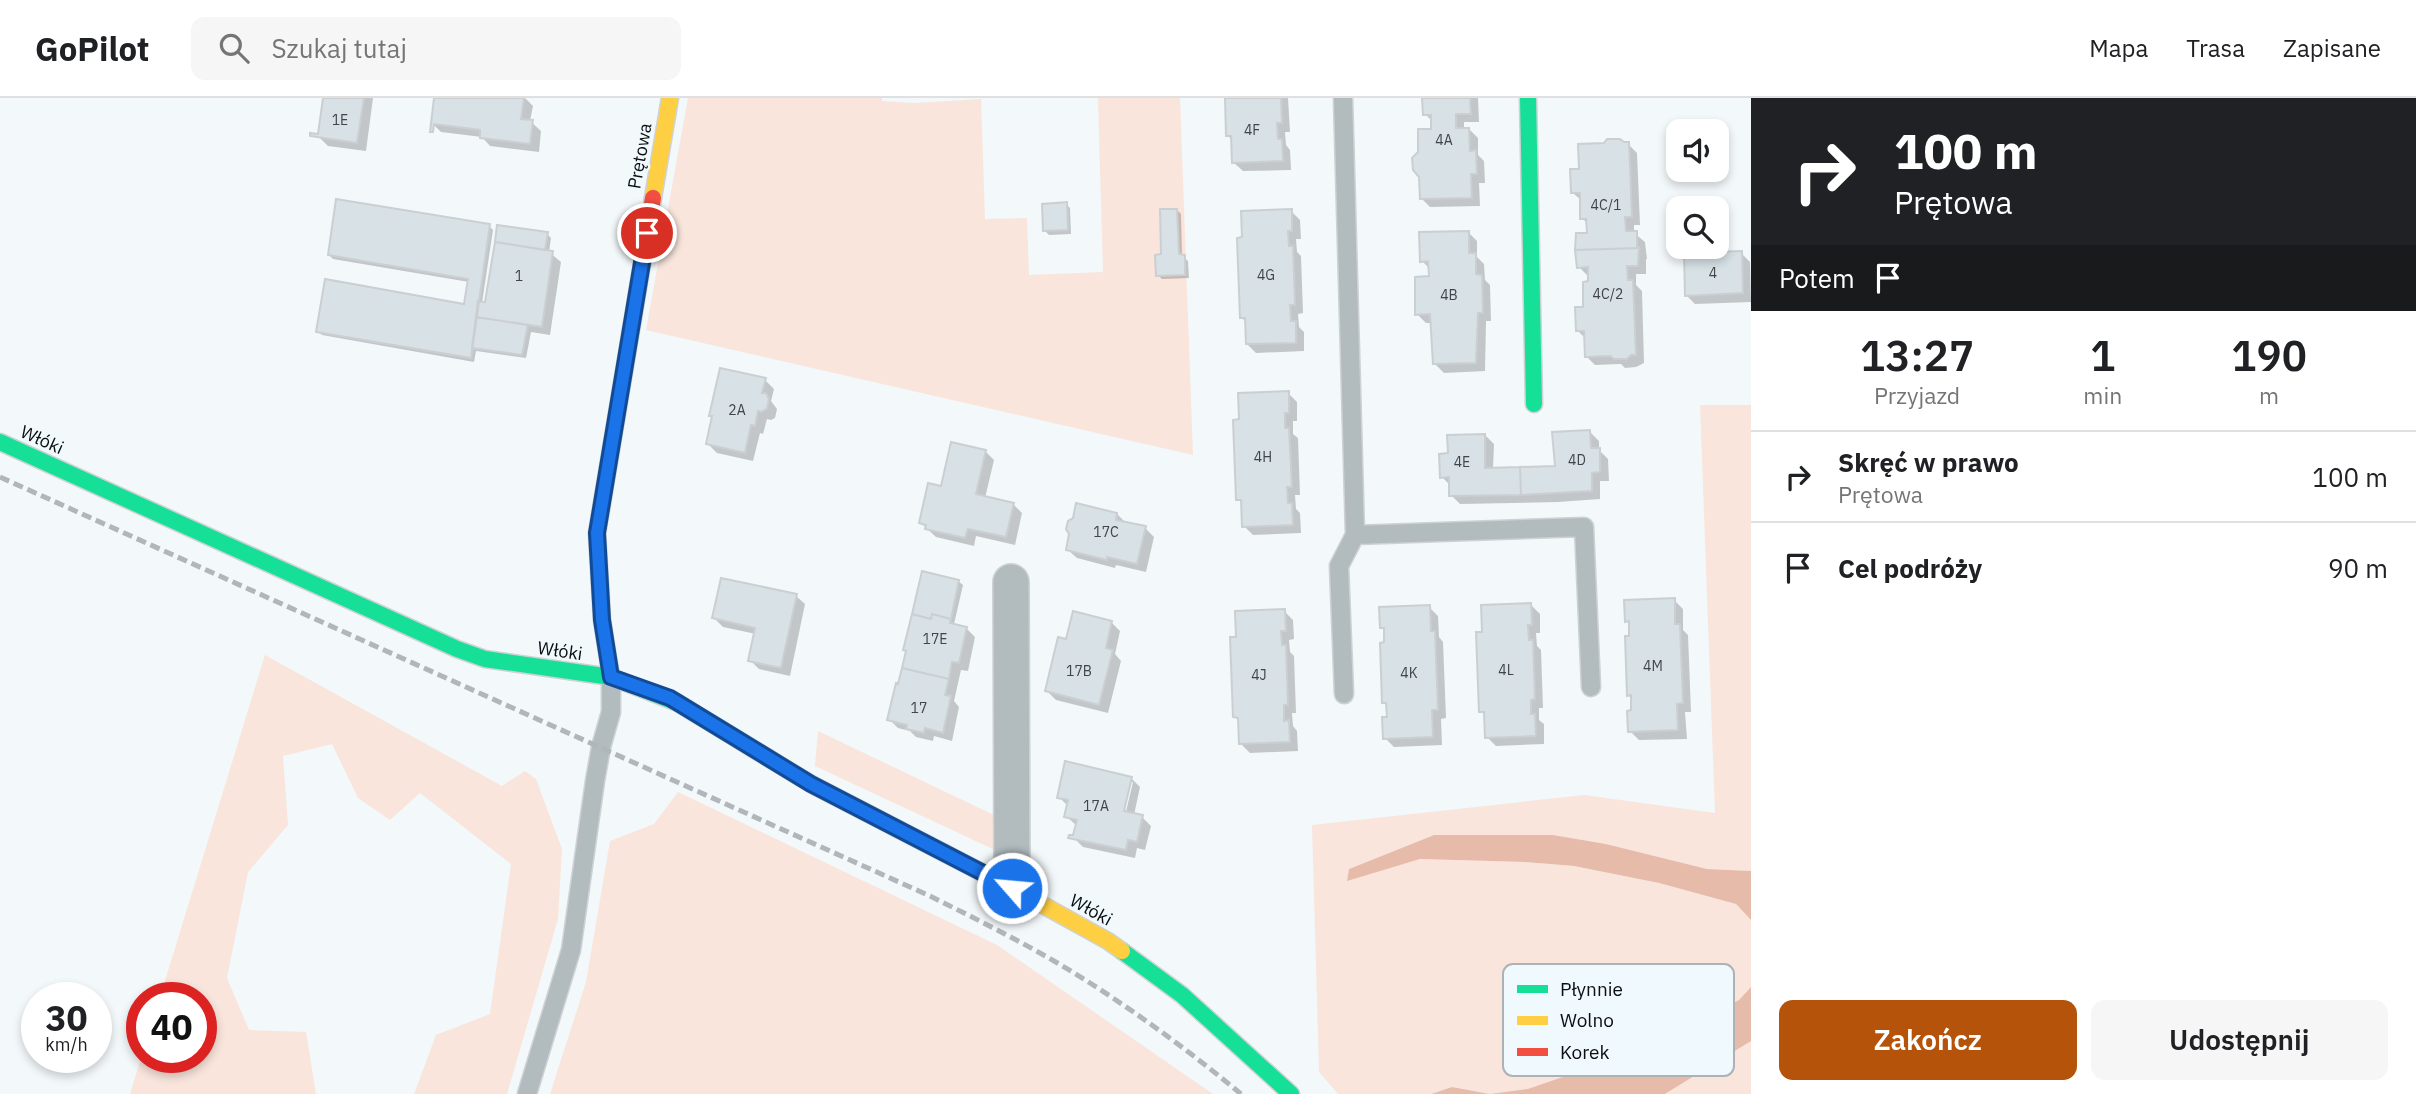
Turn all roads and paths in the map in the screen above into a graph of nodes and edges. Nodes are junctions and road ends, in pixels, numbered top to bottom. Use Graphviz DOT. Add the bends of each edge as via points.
graph roads {
  1 [pos="670,98"];
  2 [pos="1343,98"];
  3 [pos="1528,98"];
  4 [pos="1534,404"];
  5 [pos="0,442"];
  6 [pos="1355,536"];
  7 [pos="1011,582"];
  8 [pos="611,677"];
  9 [pos="1591,687"];
  10 [pos="1344,694"];
  11 [pos="1012,888"];
  12 [pos="527,1094"];
  13 [pos="1291,1094"];
  1 -- 8 [label="street, Prętowa" via="597,533"];
  2 -- 6 [label="lane"];
  3 -- 4 [label="street"];
  5 -- 8 [label="street, Włóki" via="457,649 485,659"];
  6 -- 9 [label="lane" via="1584,527"];
  6 -- 10 [label="lane" via="1339,566"];
  7 -- 11 [label="street"];
  8 -- 11 [label="street, Włóki" via="670,698 811,784"];
  8 -- 12 [label="lane" via="611,712 595,781 571,950"];
  11 -- 13 [label="street, Włóki" via="1149,970"];
}
